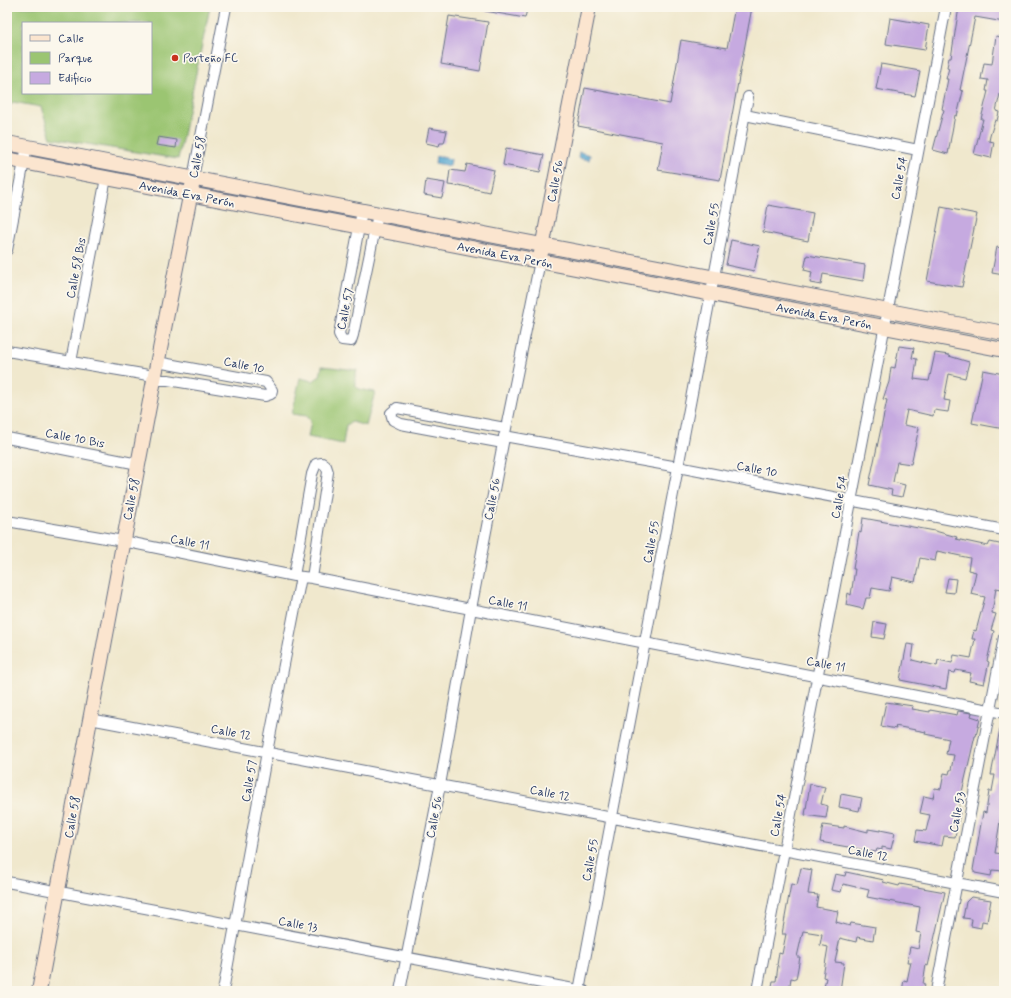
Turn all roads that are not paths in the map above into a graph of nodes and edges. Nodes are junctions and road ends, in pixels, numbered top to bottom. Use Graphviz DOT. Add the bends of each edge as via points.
graph roads {
  1 [pos="226,7"];
  2 [pos="589,7"];
  3 [pos="946,7"];
  4 [pos="748,98"];
  5 [pos="745,115"];
  6 [pos="7,143"];
  7 [pos="27,146"];
  8 [pos="918,150"];
  9 [pos="7,159"];
  10 [pos="24,162"];
  11 [pos="106,178"];
  12 [pos="193,178"];
  13 [pos="190,194"];
  14 [pos="362,211"];
  15 [pos="378,214"];
  16 [pos="359,227"];
  17 [pos="374,230"];
  18 [pos="542,245"];
  19 [pos="7,250"];
  20 [pos="540,261"];
  21 [pos="714,278"];
  22 [pos="711,294"];
  23 [pos="887,311"];
  24 [pos="884,327"];
  25 [pos="1004,333"];
  26 [pos="1004,350"];
  27 [pos="7,351"];
  28 [pos="71,362"];
  29 [pos="157,362"];
  30 [pos="154,378"];
  31 [pos="504,435"];
  32 [pos="7,438"];
  33 [pos="138,464"];
  34 [pos="678,468"];
  35 [pos="851,501"];
  36 [pos="7,521"];
  37 [pos="1004,530"];
  38 [pos="123,541"];
  39 [pos="302,577"];
  40 [pos="471,609"];
  41 [pos="1004,638"];
  42 [pos="645,643"];
  43 [pos="818,676"];
  44 [pos="990,710"];
  45 [pos="1004,713"];
  46 [pos="90,719"];
  47 [pos="267,752"];
  48 [pos="440,785"];
  49 [pos="612,818"];
  50 [pos="784,850"];
  51 [pos="7,882"];
  52 [pos="956,883"];
  53 [pos="58,892"];
  54 [pos="1004,892"];
  55 [pos="236,925"];
  56 [pos="406,957"];
  57 [pos="39,991"];
  58 [pos="223,991"];
  59 [pos="400,991"];
  60 [pos="581,991"];
  61 [pos="757,991"];
  62 [pos="936,991"];
  1 -- 12 [label="street, Calle 58"];
  2 -- 18 [label="main road, Calle 56"];
  3 -- 8 [label="street, Calle 54"];
  4 -- 5 [label="street, Calle 55"];
  5 -- 8 [label="street"];
  5 -- 21 [label="street, Calle 55"];
  6 -- 7 [label="main road, Avenida Eva Perón"];
  7 -- 10 [label="street"];
  7 -- 12 [label="main road, Avenida Eva Perón"];
  8 -- 23 [label="street, Calle 54"];
  9 -- 10 [label="main road, Avenida Eva Perón"];
  10 -- 11 [label="main road, Avenida Eva Perón"];
  10 -- 19 [label="street"];
  11 -- 13 [label="main road, Avenida Eva Perón"];
  11 -- 28 [label="street, Calle 58 Bis"];
  12 -- 13 [label="main road, Calle 58"];
  12 -- 14 [label="main road, Avenida Eva Perón"];
  13 -- 16 [label="main road, Avenida Eva Perón"];
  13 -- 29 [label="main road, Calle 58"];
  14 -- 15 [label="main road, Avenida Eva Perón"];
  14 -- 16 [label="street, Calle 57"];
  15 -- 17 [label="street, Calle 57"];
  15 -- 18 [label="main road, Avenida Eva Perón"];
  16 -- 17 [label="main road, Avenida Eva Perón"];
  16 -- 17 [label="street, Calle 57" via="339,334 342,340 351,341 353,335"];
  17 -- 20 [label="main road, Avenida Eva Perón"];
  18 -- 20 [label="main road, Calle 56"];
  18 -- 21 [label="main road, Avenida Eva Perón"];
  20 -- 22 [label="main road, Avenida Eva Perón"];
  20 -- 31 [label="street, Calle 56"];
  21 -- 22 [label="street, Calle 55"];
  21 -- 23 [label="main road, Avenida Eva Perón"];
  22 -- 24 [label="main road, Avenida Eva Perón"];
  22 -- 34 [label="street, Calle 55"];
  23 -- 24 [label="street, Calle 54"];
  23 -- 25 [label="main road, Avenida Eva Perón"];
  24 -- 26 [label="main road, Avenida Eva Perón"];
  24 -- 35 [label="street, Calle 54"];
  27 -- 28 [label="street, Calle 10"];
  28 -- 30 [label="street, Calle 10"];
  29 -- 30 [label="main road, Calle 58"];
  29 -- 30 [label="street, Calle 10" via="266,382 272,394 265,396"];
  30 -- 33 [label="main road, Calle 58"];
  31 -- 31 [label="street, Calle 10" via="397,408 391,412 392,420 401,424"];
  31 -- 34 [label="street, Calle 10"];
  31 -- 40 [label="street, Calle 56"];
  32 -- 33 [label="street, Calle 10 Bis"];
  33 -- 38 [label="main road, Calle 58"];
  34 -- 35 [label="street, Calle 10"];
  34 -- 42 [label="street, Calle 55"];
  35 -- 37 [label="street, Calle 10"];
  35 -- 43 [label="street, Calle 54"];
  36 -- 38 [label="street, Calle 11"];
  38 -- 39 [label="street, Calle 11"];
  38 -- 46 [label="main road, Calle 58"];
  39 -- 39 [label="street, Calle 57" via="328,472 322,462 316,464 312,474"];
  39 -- 40 [label="street, Calle 11"];
  39 -- 47 [label="street, Calle 57"];
  40 -- 42 [label="street, Calle 11"];
  40 -- 48 [label="street, Calle 56"];
  41 -- 44 [label="street, Calle 53"];
  42 -- 43 [label="street, Calle 11"];
  42 -- 49 [label="street, Calle 55"];
  43 -- 44 [label="street, Calle 11"];
  43 -- 50 [label="street, Calle 54"];
  44 -- 45 [label="street, Calle 11"];
  44 -- 52 [label="street, Calle 53"];
  46 -- 47 [label="street, Calle 12"];
  46 -- 53 [label="main road, Calle 58"];
  47 -- 48 [label="street, Calle 12"];
  47 -- 55 [label="street, Calle 57"];
  48 -- 49 [label="street, Calle 12"];
  48 -- 56 [label="street, Calle 56"];
  49 -- 50 [label="street, Calle 12"];
  49 -- 60 [label="street, Calle 55"];
  50 -- 52 [label="street, Calle 12"];
  50 -- 61 [label="street, Calle 54"];
  51 -- 53 [label="street, Calle 13"];
  52 -- 54 [label="street, Calle 12"];
  52 -- 62 [label="street, Calle 53"];
  53 -- 55 [label="street, Calle 13"];
  53 -- 57 [label="main road, Calle 58"];
  55 -- 56 [label="street, Calle 13"];
  55 -- 58 [label="street, Calle 57"];
  56 -- 59 [label="street, Calle 56"];
  56 -- 60 [label="street, Calle 13"];
}
